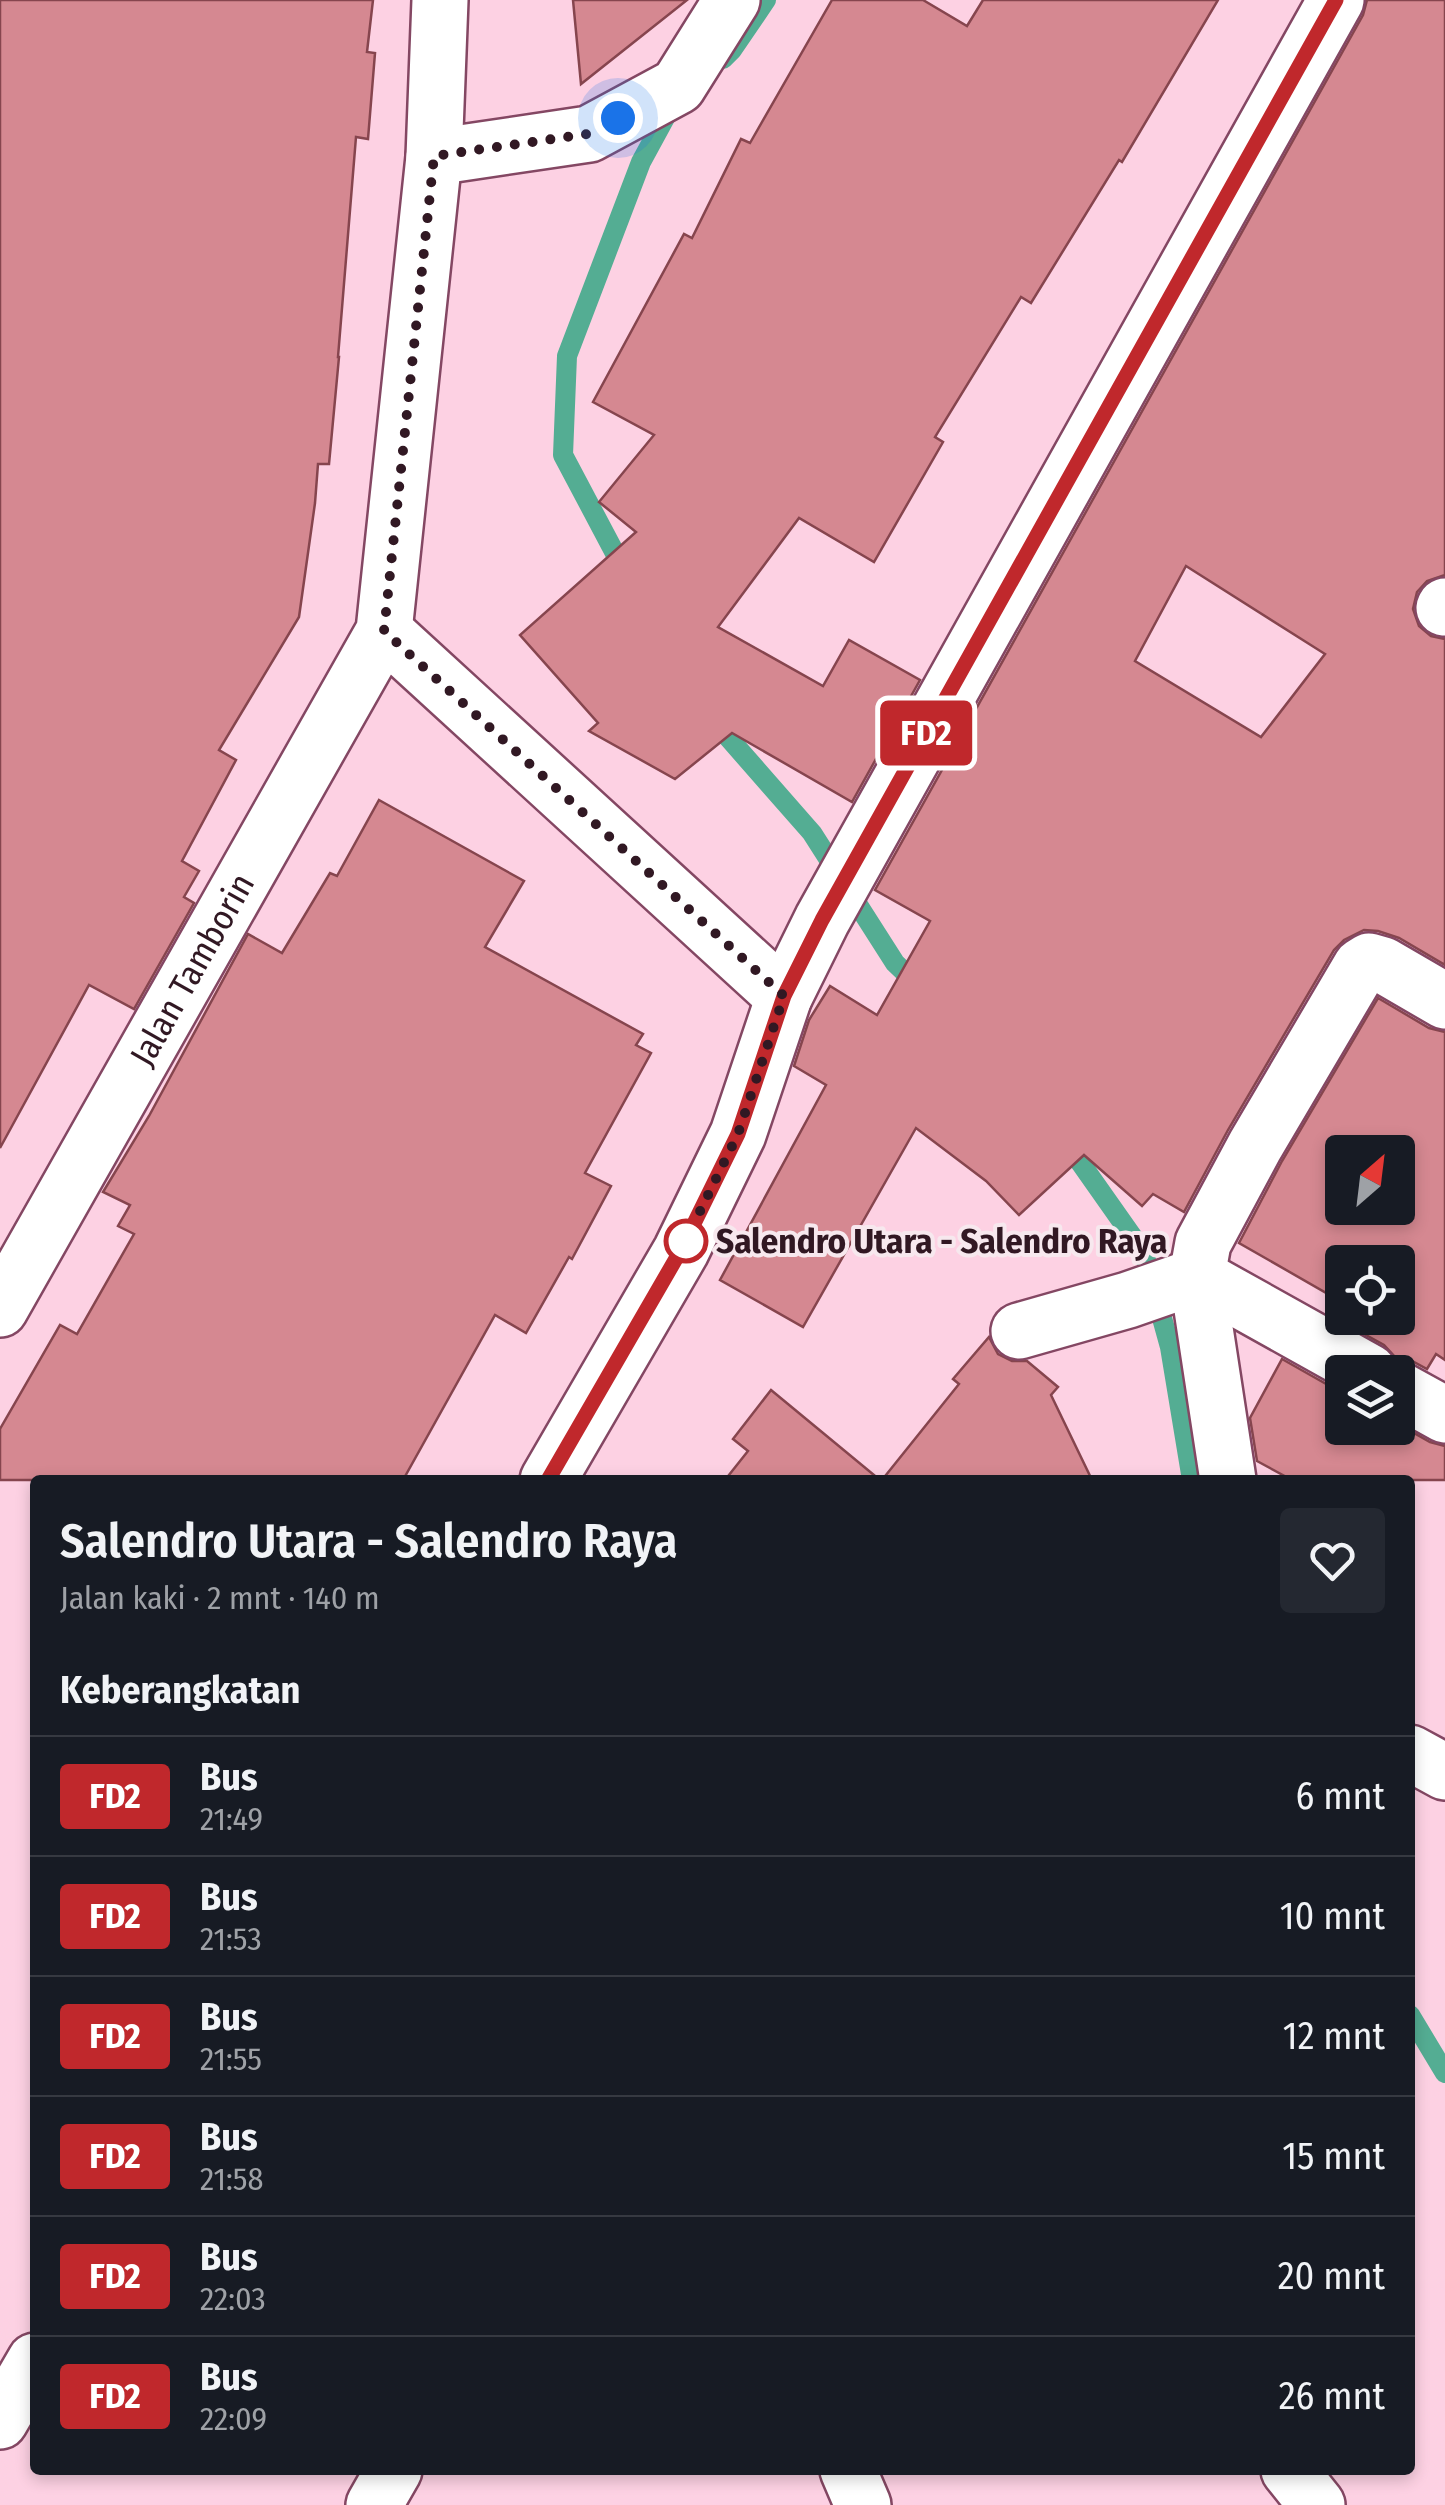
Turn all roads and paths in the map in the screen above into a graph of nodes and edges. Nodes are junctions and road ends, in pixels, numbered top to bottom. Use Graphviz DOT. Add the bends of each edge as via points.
graph roads {
  1 [pos="440,0"];
  2 [pos="732,0"];
  3 [pos="1336,0"];
  4 [pos="434,156"];
  5 [pos="384,631"];
  6 [pos="784,996"];
  7 [pos="1445,1001"];
  8 [pos="1165,1287"];
  9 [pos="0,1309"];
  10 [pos="1019,1331"];
  11 [pos="1328,1355"];
  12 [pos="1415,1398"];
  13 [pos="1445,1416"];
  14 [pos="551,1475"];
  15 [pos="1226,1475"];
  16 [pos="1415,1757"];
  17 [pos="1445,1772"];
  18 [pos="30,2370"];
  19 [pos="0,2421"];
  20 [pos="391,2475"];
  21 [pos="850,2475"];
  22 [pos="1292,2475"];
  23 [pos="374,2505"];
  24 [pos="863,2505"];
  25 [pos="1317,2505"];
  1 -- 4 [label="street"];
  2 -- 4 [label="street" via="678,86 588,134"];
  3 -- 6 [label="street"];
  4 -- 5 [label="street"];
  5 -- 6 [label="street"];
  5 -- 9 [label="street, Jalan Tamborin"];
  6 -- 14 [label="street" via="738,1134 681,1250"];
  7 -- 8 [label="street" via="1383,965 1369,961 1358,970 1203,1243"];
  8 -- 10 [label="street"];
  8 -- 11 [label="street"];
  8 -- 15 [label="street"];
  12 -- 13 [label="street"];
  16 -- 17 [label="street"];
  18 -- 19 [label="street"];
  20 -- 23 [label="street"];
  21 -- 24 [label="street"];
  22 -- 25 [label="street"];
}
